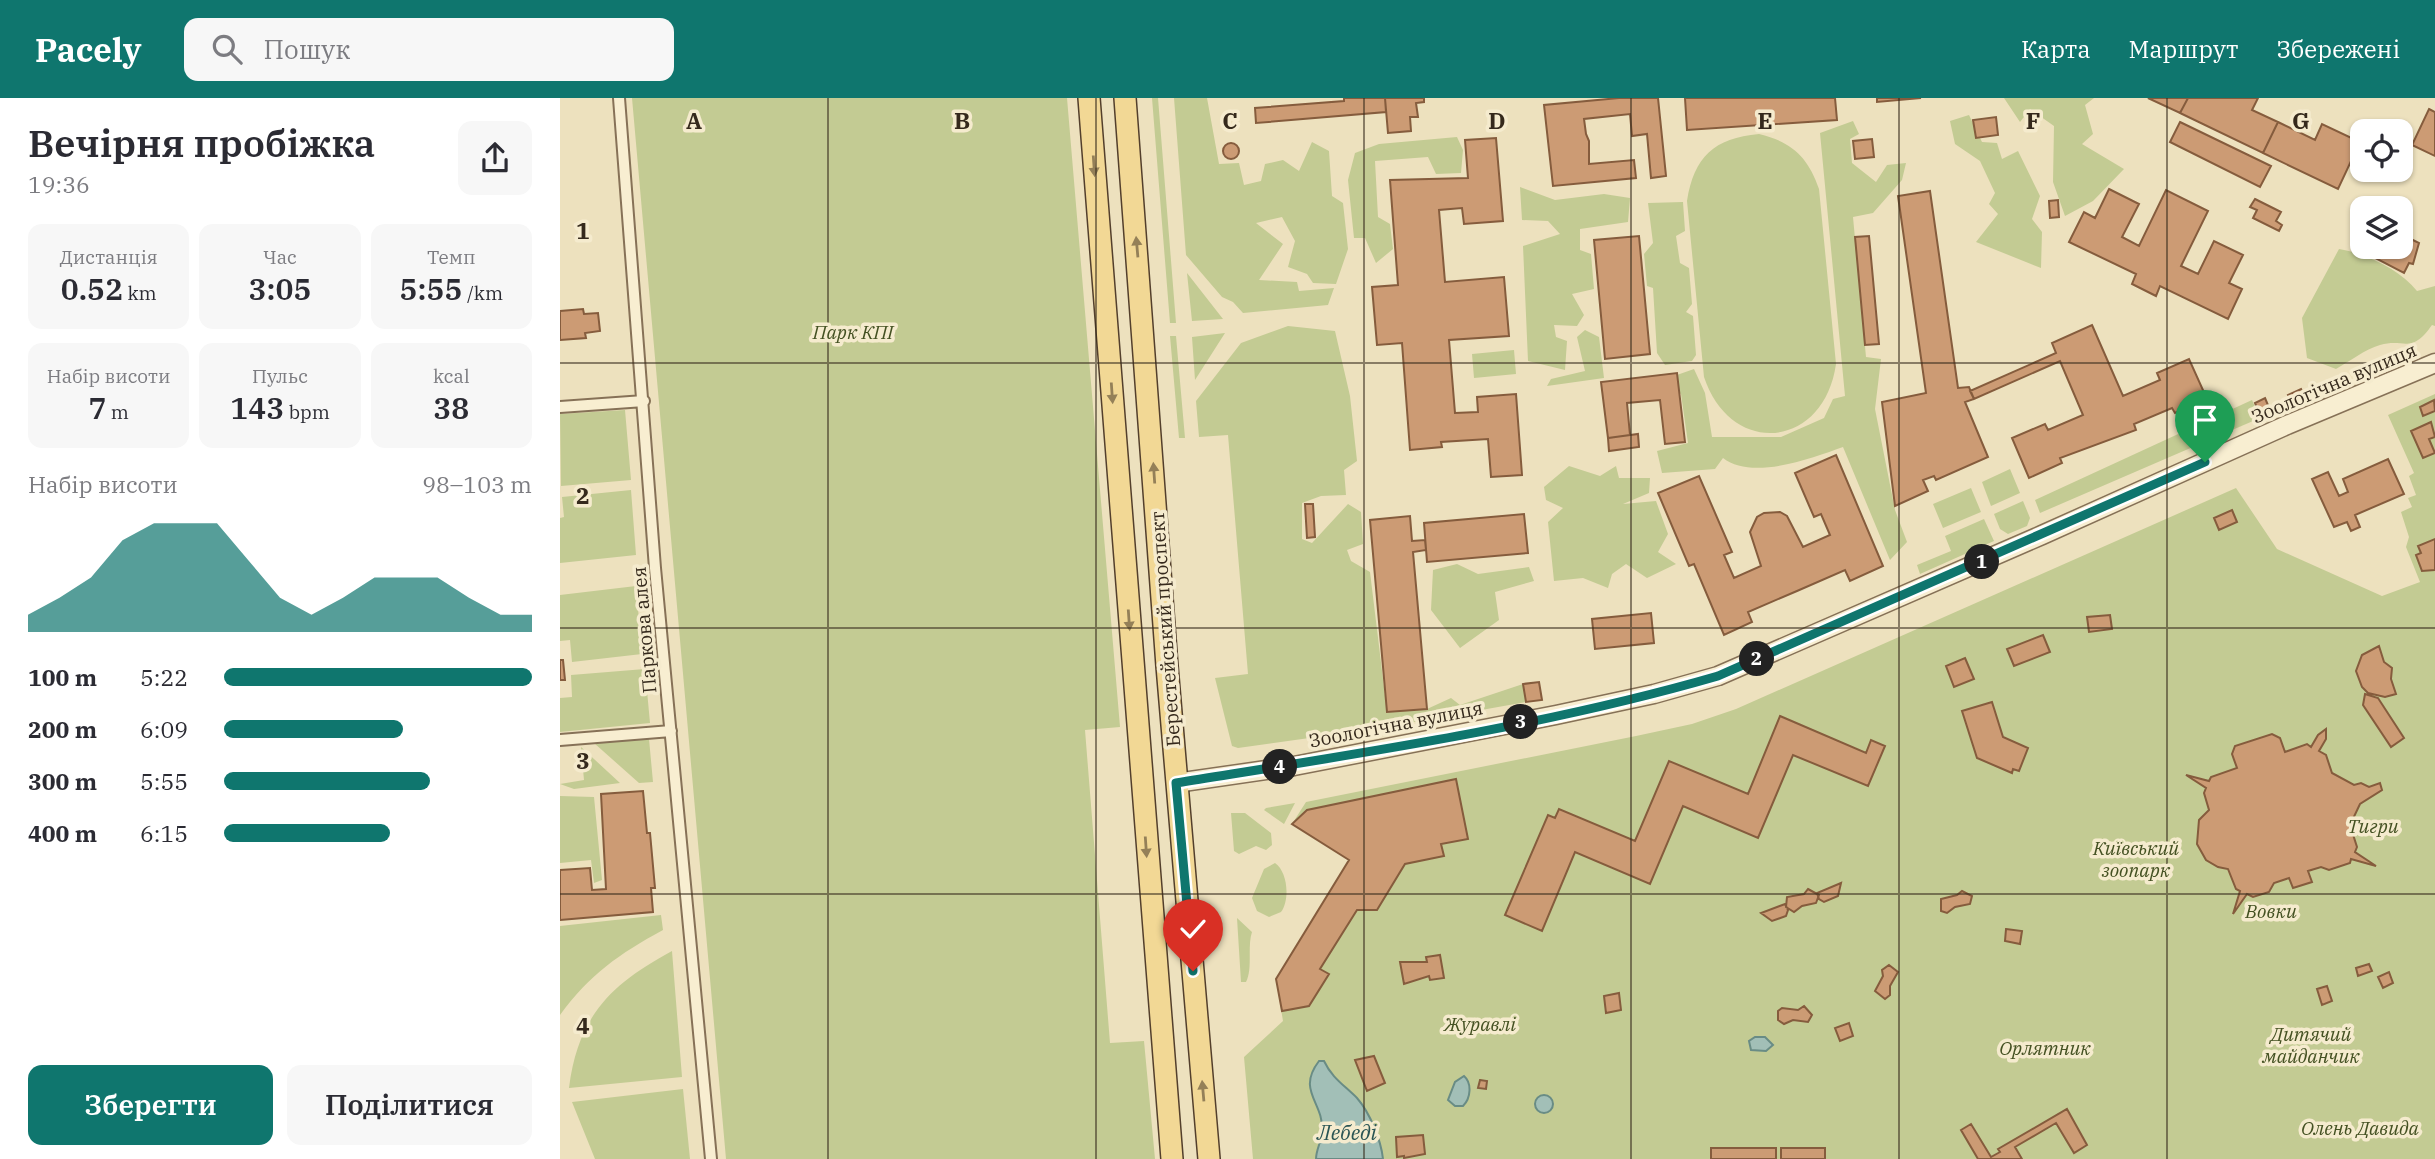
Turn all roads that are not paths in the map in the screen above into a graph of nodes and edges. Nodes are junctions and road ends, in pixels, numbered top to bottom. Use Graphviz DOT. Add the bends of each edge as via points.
graph roads {
  1 [pos="619,98"];
  2 [pos="1089,98"];
  3 [pos="1125,98"];
  4 [pos="2435,363"];
  5 [pos="643,401"];
  6 [pos="560,407"];
  7 [pos="671,731"];
  8 [pos="560,740"];
  9 [pos="1176,783"];
  10 [pos="711,1159"];
  11 [pos="1172,1159"];
  12 [pos="1209,1159"];
  1 -- 5 [label="street, Паркова алея"];
  2 -- 11 [label="main road, Берестейський проспект, one-way"];
  9 -- 3 [label="main road, Берестейський проспект, one-way"];
  4 -- 9 [label="street, Зоологічна вулиця" via="1718,676 1542,718"];
  5 -- 6 [label="street"];
  5 -- 7 [label="street, Паркова алея"];
  7 -- 8 [label="street"];
  7 -- 10 [label="street, Паркова алея"];
  12 -- 9 [label="main road, Берестейський проспект, one-way"];
}
